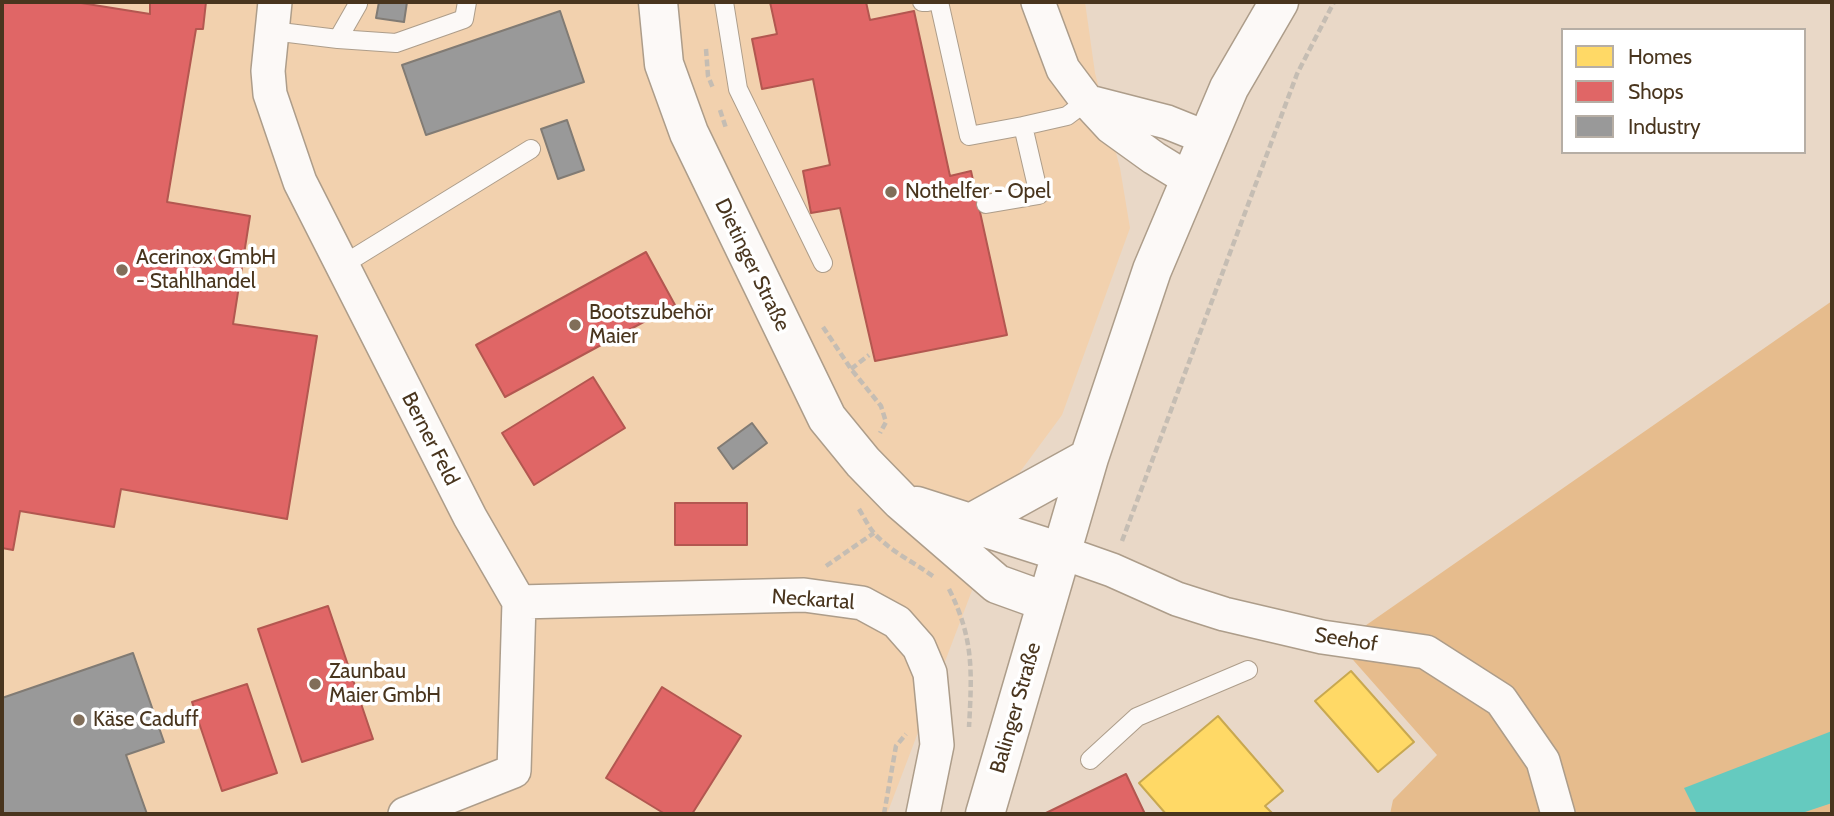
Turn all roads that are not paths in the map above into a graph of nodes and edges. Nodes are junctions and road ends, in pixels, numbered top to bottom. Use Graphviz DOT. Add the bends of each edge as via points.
graph roads {
  1 [pos="467,2"];
  2 [pos="658,2"];
  3 [pos="724,2"];
  4 [pos="922,2"];
  5 [pos="929,2"];
  6 [pos="939,2"];
  7 [pos="1038,2"];
  8 [pos="1279,2"];
  9 [pos="358,4"];
  10 [pos="274,17"];
  11 [pos="338,39"];
  12 [pos="1087,102"];
  13 [pos="1023,126"];
  14 [pos="1207,138"];
  15 [pos="531,149"];
  16 [pos="1190,180"];
  17 [pos="986,204"];
  18 [pos="822,263"];
  19 [pos="341,266"];
  20 [pos="1089,458"];
  21 [pos="901,501"];
  22 [pos="971,523"];
  23 [pos="1061,552"];
  24 [pos="519,602"];
  25 [pos="1047,602"];
  26 [pos="1248,670"];
  27 [pos="1090,760"];
  28 [pos="405,814"];
  29 [pos="923,814"];
  30 [pos="985,814"];
  31 [pos="1558,814"];
  1 -- 11 [label="lane" via="464,19 396,43"];
  2 -- 21 [label="main road, Dietinger Straße" via="664,64 689,133 769,303 827,418"];
  3 -- 18 [label="lane" via="737,89"];
  4 -- 5 [label="lane"];
  6 -- 13 [label="lane" via="969,136"];
  7 -- 12 [label="street" via="1063,69"];
  8 -- 14 [label="main road, Balinger Straße" via="1229,88"];
  9 -- 11 [label="lane"];
  10 -- 11 [label="lane"];
  10 -- 19 [label="street, Berner Feld" via="270,94 300,182"];
  12 -- 13 [label="lane" via="1067,116"];
  12 -- 14 [label="street" via="1167,122"];
  12 -- 16 [label="street" via="1111,127"];
  13 -- 17 [label="lane" via="1039,195"];
  14 -- 16 [label="main road, Balinger Straße"];
  15 -- 19 [label="lane"];
  16 -- 20 [label="main road, Balinger Straße" via="1152,270"];
  19 -- 24 [label="street, Berner Feld"];
  20 -- 22 [label="main road"];
  20 -- 23 [label="main road, Balinger Straße"];
  21 -- 22 [label="main road, Dietinger Straße"];
  21 -- 25 [label="main road, Dietinger Straße" via="997,584"];
  22 -- 23 [label="main road, Dietinger Straße"];
  23 -- 25 [label="main road, Balinger Straße"];
  23 -- 31 [label="street, Seehof" via="1224,614 1322,637 1426,652 1501,700 1544,761"];
  24 -- 28 [label="street" via="514,771"];
  24 -- 29 [label="street, Neckartal" via="803,595 863,603 897,622 919,647 930,673 937,745"];
  25 -- 30 [label="main road, Balinger Straße"];
  26 -- 27 [label="lane" via="1138,718"];
}
